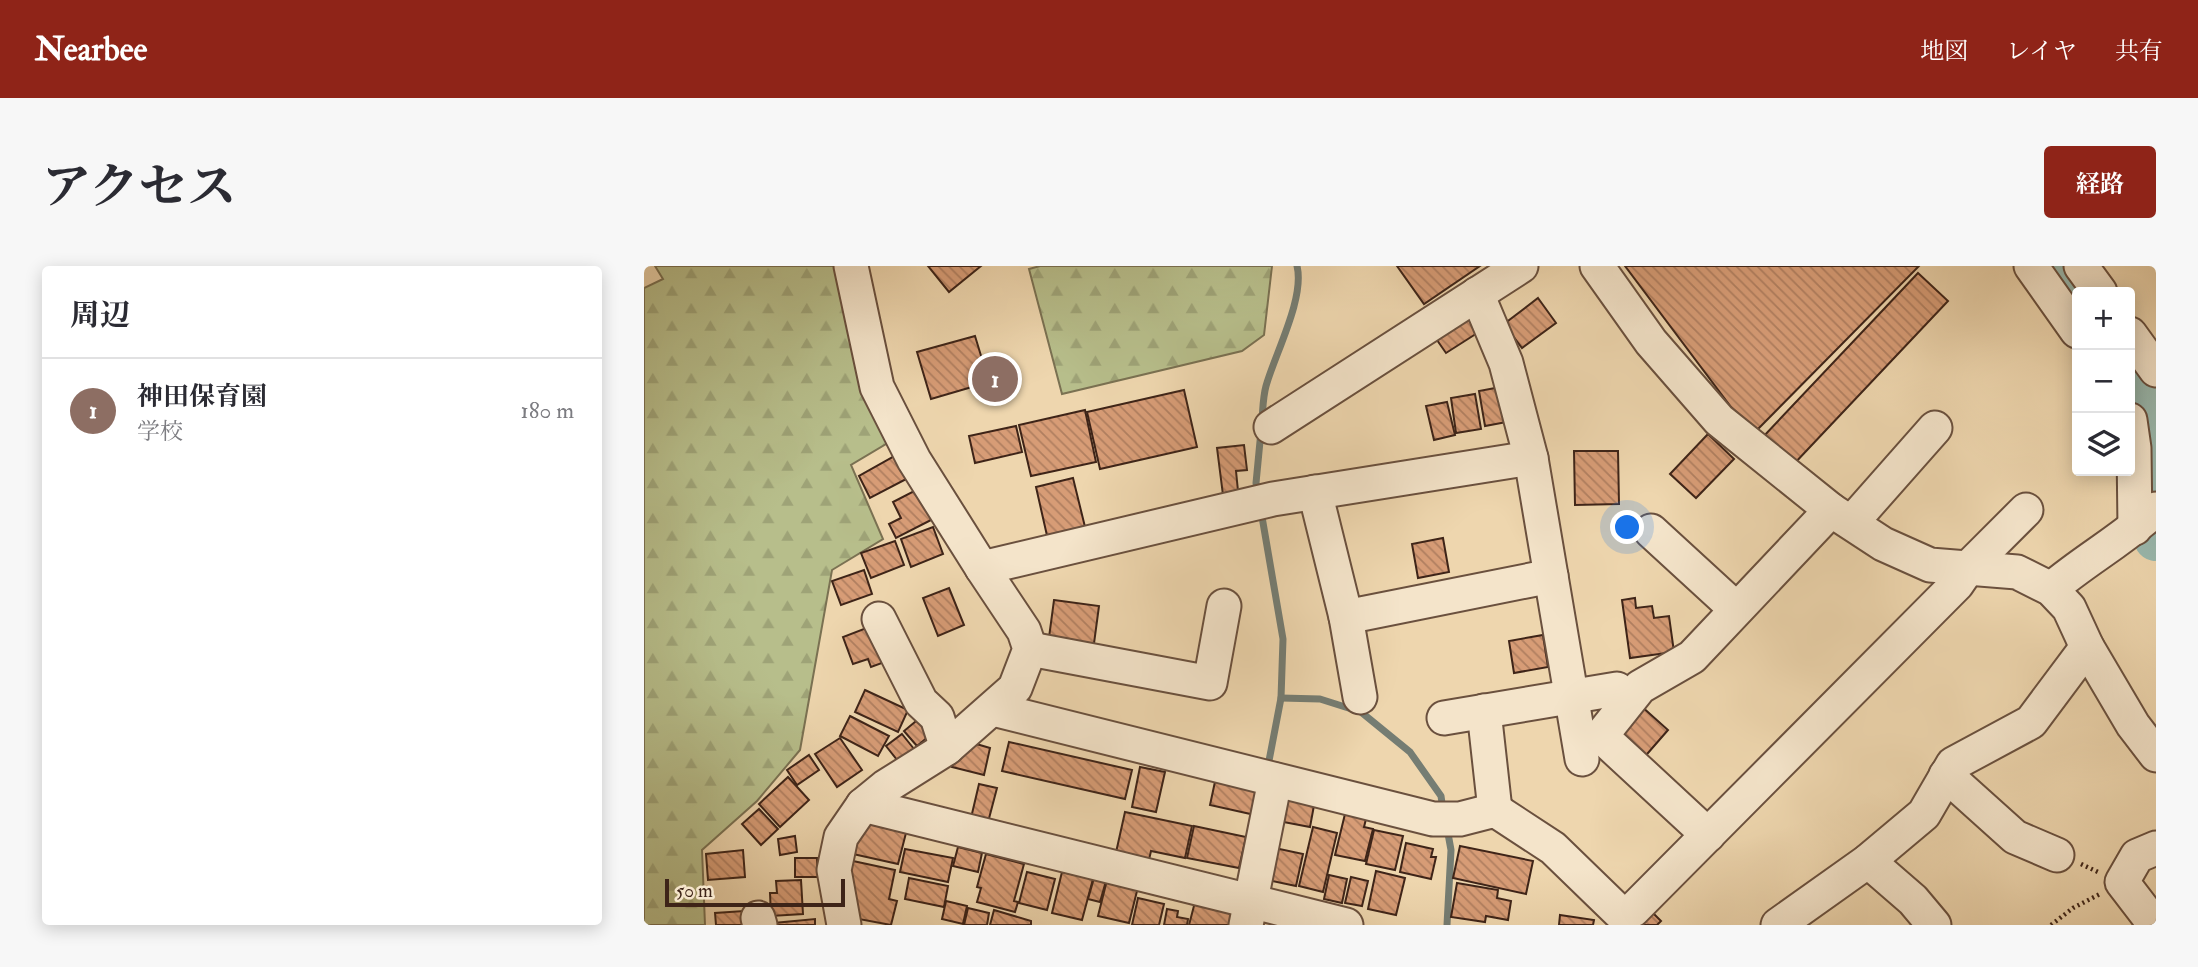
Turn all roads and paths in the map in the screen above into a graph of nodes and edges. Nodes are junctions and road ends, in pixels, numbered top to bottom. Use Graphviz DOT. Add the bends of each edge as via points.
graph roads {
  1 [pos="851,266"];
  2 [pos="1521,266"];
  3 [pos="1597,266"];
  4 [pos="2031,266"];
  5 [pos="2081,266"];
  6 [pos="2096,287"];
  7 [pos="1477,294"];
  8 [pos="2072,324"];
  9 [pos="2135,341"];
  10 [pos="2156,370"];
  11 [pos="1271,427"];
  12 [pos="1935,428"];
  13 [pos="2135,454"];
  14 [pos="1531,458"];
  15 [pos="1315,492"];
  16 [pos="2026,510"];
  17 [pos="1841,516"];
  18 [pos="2146,518"];
  19 [pos="1651,531"];
  20 [pos="982,568"];
  21 [pos="1968,568"];
  22 [pos="1551,576"];
  23 [pos="2051,589"];
  24 [pos="1224,606"];
  25 [pos="1736,608"];
  26 [pos="1346,617"];
  27 [pos="879,619"];
  28 [pos="2087,647"];
  29 [pos="1030,649"];
  30 [pos="1617,688"];
  31 [pos="1571,696"];
  32 [pos="1360,697"];
  33 [pos="993,709"];
  34 [pos="1484,711"];
  35 [pos="1444,718"];
  36 [pos="947,748"];
  37 [pos="2156,755"];
  38 [pos="1582,759"];
  39 [pos="1947,775"];
  40 [pos="1275,780"];
  41 [pos="863,804"];
  42 [pos="1495,810"];
  43 [pos="1709,835"];
  44 [pos="2156,848"];
  45 [pos="2057,855"];
  46 [pos="1868,861"];
  47 [pos="2125,877"];
  48 [pos="1249,913"];
  49 [pos="845,925"];
  50 [pos="1346,925"];
  51 [pos="1778,925"];
  52 [pos="1934,925"];
  53 [pos="2051,925"];
  54 [pos="2155,925"];
  1 -- 20 [label="street" via="877,387 914,460"];
  2 -- 7 [label="street"];
  3 -- 17 [label="street" via="1651,342 1719,421"];
  4 -- 8 [label="street"];
  5 -- 6 [label="street"];
  7 -- 11 [label="street"];
  7 -- 14 [label="street" via="1506,363"];
  9 -- 10 [label="street"];
  12 -- 17 [label="street"];
  13 -- 18 [label="street"];
  14 -- 15 [label="street"];
  14 -- 22 [label="street"];
  15 -- 20 [label="street"];
  15 -- 26 [label="street"];
  16 -- 21 [label="street"];
  17 -- 21 [label="street" via="1883,544 1930,565"];
  17 -- 25 [label="street"];
  18 -- 23 [label="street"];
  19 -- 25 [label="street"];
  20 -- 29 [label="street" via="1024,631"];
  21 -- 23 [label="street" via="2017,572"];
  21 -- 43 [label="street"];
  22 -- 26 [label="street"];
  22 -- 31 [label="street"];
  23 -- 28 [label="street" via="2069,608"];
  24 -- 29 [label="street" via="1210,682"];
  25 -- 43 [label="street" via="1692,657 1640,687 1601,736"];
  26 -- 32 [label="street"];
  27 -- 36 [label="street" via="921,702 937,717"];
  28 -- 37 [label="street"];
  28 -- 39 [label="street" via="2031,722 1953,764"];
  29 -- 33 [label="street" via="1015,688"];
  30 -- 31 [label="street"];
  31 -- 34 [label="street"];
  31 -- 38 [label="street"];
  33 -- 36 [label="street"];
  33 -- 40 [label="street"];
  34 -- 35 [label="street"];
  34 -- 42 [label="street"];
  36 -- 41 [label="street"];
  39 -- 45 [label="street" via="2015,837"];
  39 -- 46 [label="street" via="1924,814"];
  40 -- 42 [label="street" via="1447,819"];
  40 -- 48 [label="street"];
  41 -- 48 [label="street"];
  41 -- 49 [label="street" via="841,837 834,870"];
  42 -- 43 [label="street" via="1553,848 1619,912 1633,909"];
  44 -- 47 [label="street" via="2137,856"];
  45 -- 47 [label="path"];
  46 -- 51 [label="street"];
  46 -- 52 [label="street"];
  47 -- 53 [label="path"];
  47 -- 54 [label="street"];
  48 -- 50 [label="street"];
}
